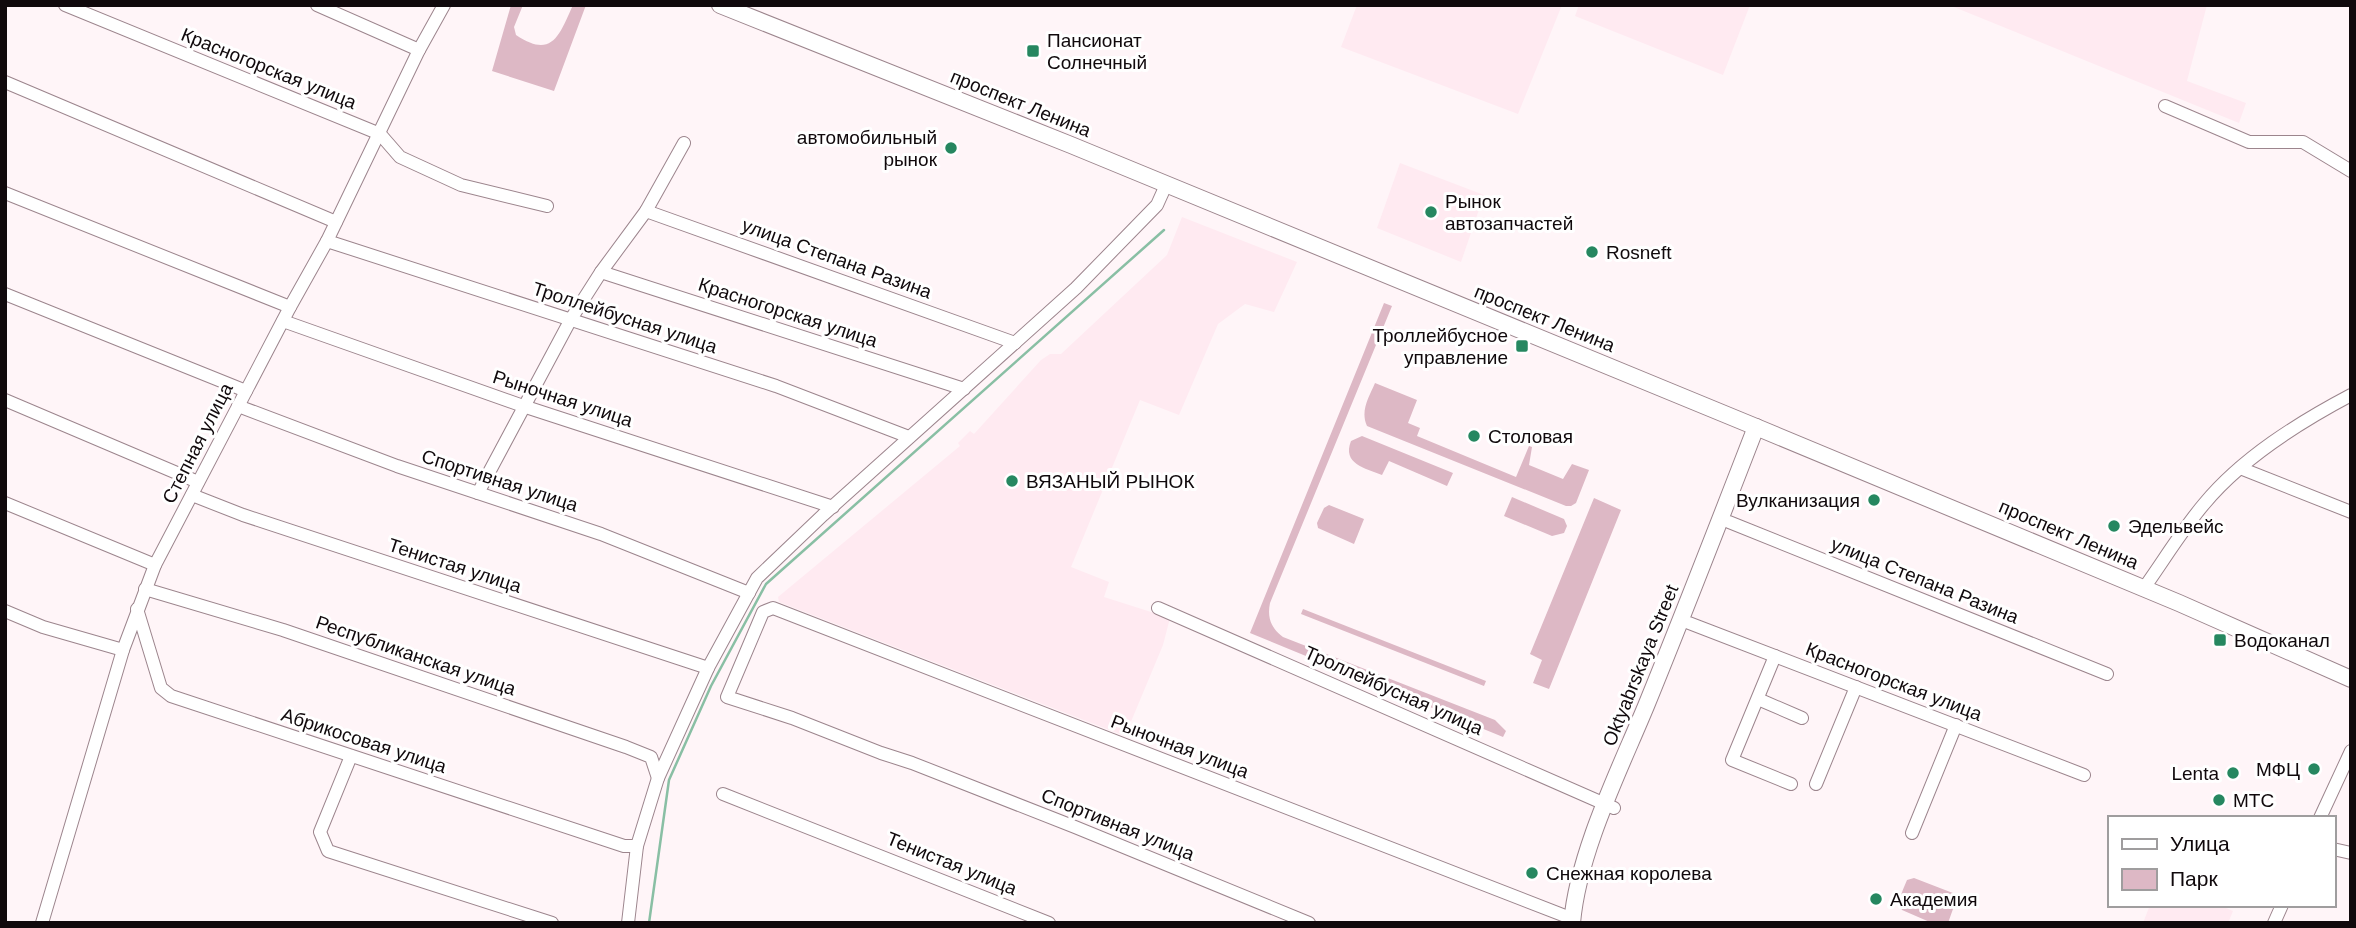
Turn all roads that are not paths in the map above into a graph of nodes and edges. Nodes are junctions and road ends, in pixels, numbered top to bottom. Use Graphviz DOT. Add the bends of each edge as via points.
graph roads {
  1 [pos="65,5"];
  2 [pos="317,5"];
  3 [pos="444,5"];
  4 [pos="720,5"];
  5 [pos="419,50"];
  6 [pos="5,82"];
  7 [pos="2165,106"];
  8 [pos="380,134"];
  9 [pos="684,143"];
  10 [pos="2351,171"];
  11 [pos="1166,185"];
  12 [pos="5,193"];
  13 [pos="547,206"];
  14 [pos="646,211"];
  15 [pos="336,222"];
  16 [pos="327,242"];
  17 [pos="601,272"];
  18 [pos="5,294"];
  19 [pos="290,307"];
  20 [pos="571,319"];
  21 [pos="283,321"];
  22 [pos="1015,344"];
  23 [pos="964,388"];
  24 [pos="246,391"];
  25 [pos="2351,395"];
  26 [pos="5,400"];
  27 [pos="238,406"];
  28 [pos="526,407"];
  29 [pos="1761,429"];
  30 [pos="909,437"];
  31 [pos="2240,468"];
  32 [pos="198,482"];
  33 [pos="478,493"];
  34 [pos="192,495"];
  35 [pos="5,503"];
  36 [pos="833,507"];
  37 [pos="2351,512"];
  38 [pos="1726,515"];
  39 [pos="155,565"];
  40 [pos="2144,588"];
  41 [pos="145,589"];
  42 [pos="749,593"];
  43 [pos="137,608"];
  44 [pos="773,608"];
  45 [pos="1158,608"];
  46 [pos="5,611"];
  47 [pos="1689,622"];
  48 [pos="122,650"];
  49 [pos="1775,656"];
  50 [pos="708,668"];
  51 [pos="2107,674"];
  52 [pos="2351,678"];
  53 [pos="1856,687"];
  54 [pos="1758,699"];
  55 [pos="1802,718"];
  56 [pos="1956,725"];
  57 [pos="2351,751"];
  58 [pos="351,756"];
  59 [pos="2084,775"];
  60 [pos="658,778"];
  61 [pos="1791,783"];
  62 [pos="1816,784"];
  63 [pos="723,794"];
  64 [pos="1610,807"];
  65 [pos="2321,816"];
  66 [pos="1912,833"];
  67 [pos="637,846"];
  68 [pos="2281,907"];
  69 [pos="1575,921"];
  70 [pos="42,923"];
  71 [pos="552,923"];
  72 [pos="628,923"];
  73 [pos="1049,923"];
  74 [pos="1309,923"];
  75 [pos="2274,923"];
  1 -- 8 [label="street, Красногорская улица"];
  2 -- 5 [label="street"];
  3 -- 5 [label="street, Степная улица"];
  4 -- 11 [label="main road, проспект Ленина"];
  5 -- 8 [label="street, Степная улица"];
  6 -- 15 [label="street"];
  7 -- 10 [label="street" via="2249,142 2303,142"];
  8 -- 13 [label="street" via="400,157 461,185"];
  8 -- 15 [label="street, Степная улица"];
  9 -- 14 [label="street"];
  11 -- 22 [label="street" via="1157,205"];
  11 -- 29 [label="main road, проспект Ленина"];
  12 -- 19 [label="street"];
  14 -- 17 [label="street"];
  14 -- 22 [label="street, улица Степана Разина"];
  15 -- 16 [label="street, Степная улица"];
  16 -- 19 [label="street, Степная улица"];
  16 -- 20 [label="street, Троллейбусная улица"];
  17 -- 20 [label="street"];
  17 -- 23 [label="street, Красногорская улица"];
  18 -- 24 [label="street"];
  19 -- 21 [label="street, Степная улица"];
  20 -- 28 [label="street"];
  20 -- 30 [label="street, Троллейбусная улица" via="776,386"];
  21 -- 24 [label="street, Степная улица"];
  21 -- 28 [label="street, Рыночная улица"];
  22 -- 23 [label="street"];
  23 -- 30 [label="street"];
  24 -- 27 [label="street, Степная улица"];
  25 -- 31 [label="street" via="2312,416"];
  26 -- 32 [label="street"];
  27 -- 32 [label="street, Степная улица"];
  27 -- 33 [label="street, Спортивная улица"];
  28 -- 33 [label="street"];
  28 -- 36 [label="street, Рыночная улица"];
  29 -- 38 [label="main road, Oktyabrskaya Street"];
  29 -- 40 [label="main road, проспект Ленина"];
  30 -- 36 [label="street"];
  31 -- 37 [label="street"];
  31 -- 40 [label="street" via="2204,503"];
  32 -- 34 [label="street, Степная улица"];
  33 -- 42 [label="street, Спортивная улица" via="601,534"];
  34 -- 39 [label="street, Степная улица"];
  34 -- 50 [label="street, Тенистая улица"];
  35 -- 39 [label="street"];
  36 -- 42 [label="street" via="757,578"];
  38 -- 47 [label="main road"];
  38 -- 51 [label="street, улица Степана Разина"];
  38 -- 64 [label="main road, Oktyabrskaya Street"];
  39 -- 41 [label="street, Степная улица"];
  40 -- 52 [label="main road, проспект Ленина"];
  41 -- 43 [label="street, Степная улица"];
  41 -- 60 [label="street, Республиканская улица" via="283,630 626,747 651,757"];
  42 -- 50 [label="street"];
  43 -- 48 [label="street, Степная улица"];
  43 -- 58 [label="street, Абрикосовая улица" via="166,694"];
  44 -- 69 [label="street, Рыночная улица"];
  44 -- 74 [label="street, Спортивная улица" via="763,612 727,697 912,763"];
  45 -- 64 [label="street, Троллейбусная улица"];
  46 -- 48 [label="street"];
  47 -- 49 [label="street, Красногорская улица"];
  47 -- 64 [label="main road"];
  48 -- 70 [label="street, Степная улица"];
  49 -- 53 [label="street, Красногорская улица"];
  49 -- 54 [label="street"];
  50 -- 60 [label="street"];
  53 -- 56 [label="street, Красногорская улица"];
  53 -- 62 [label="street"];
  54 -- 55 [label="street"];
  54 -- 61 [label="street" via="1732,760"];
  56 -- 59 [label="street, Красногорская улица"];
  56 -- 66 [label="street"];
  57 -- 65 [label="street"];
  58 -- 67 [label="street, Абрикосовая улица" via="624,846"];
  58 -- 71 [label="street" via="320,832 328,851"];
  60 -- 67 [label="street"];
  63 -- 73 [label="street, Тенистая улица"];
  64 -- 69 [label="main road, Oktyabrskaya Street" via="1578,882"];
  67 -- 72 [label="street"];
  68 -- 75 [label="street"];
}
